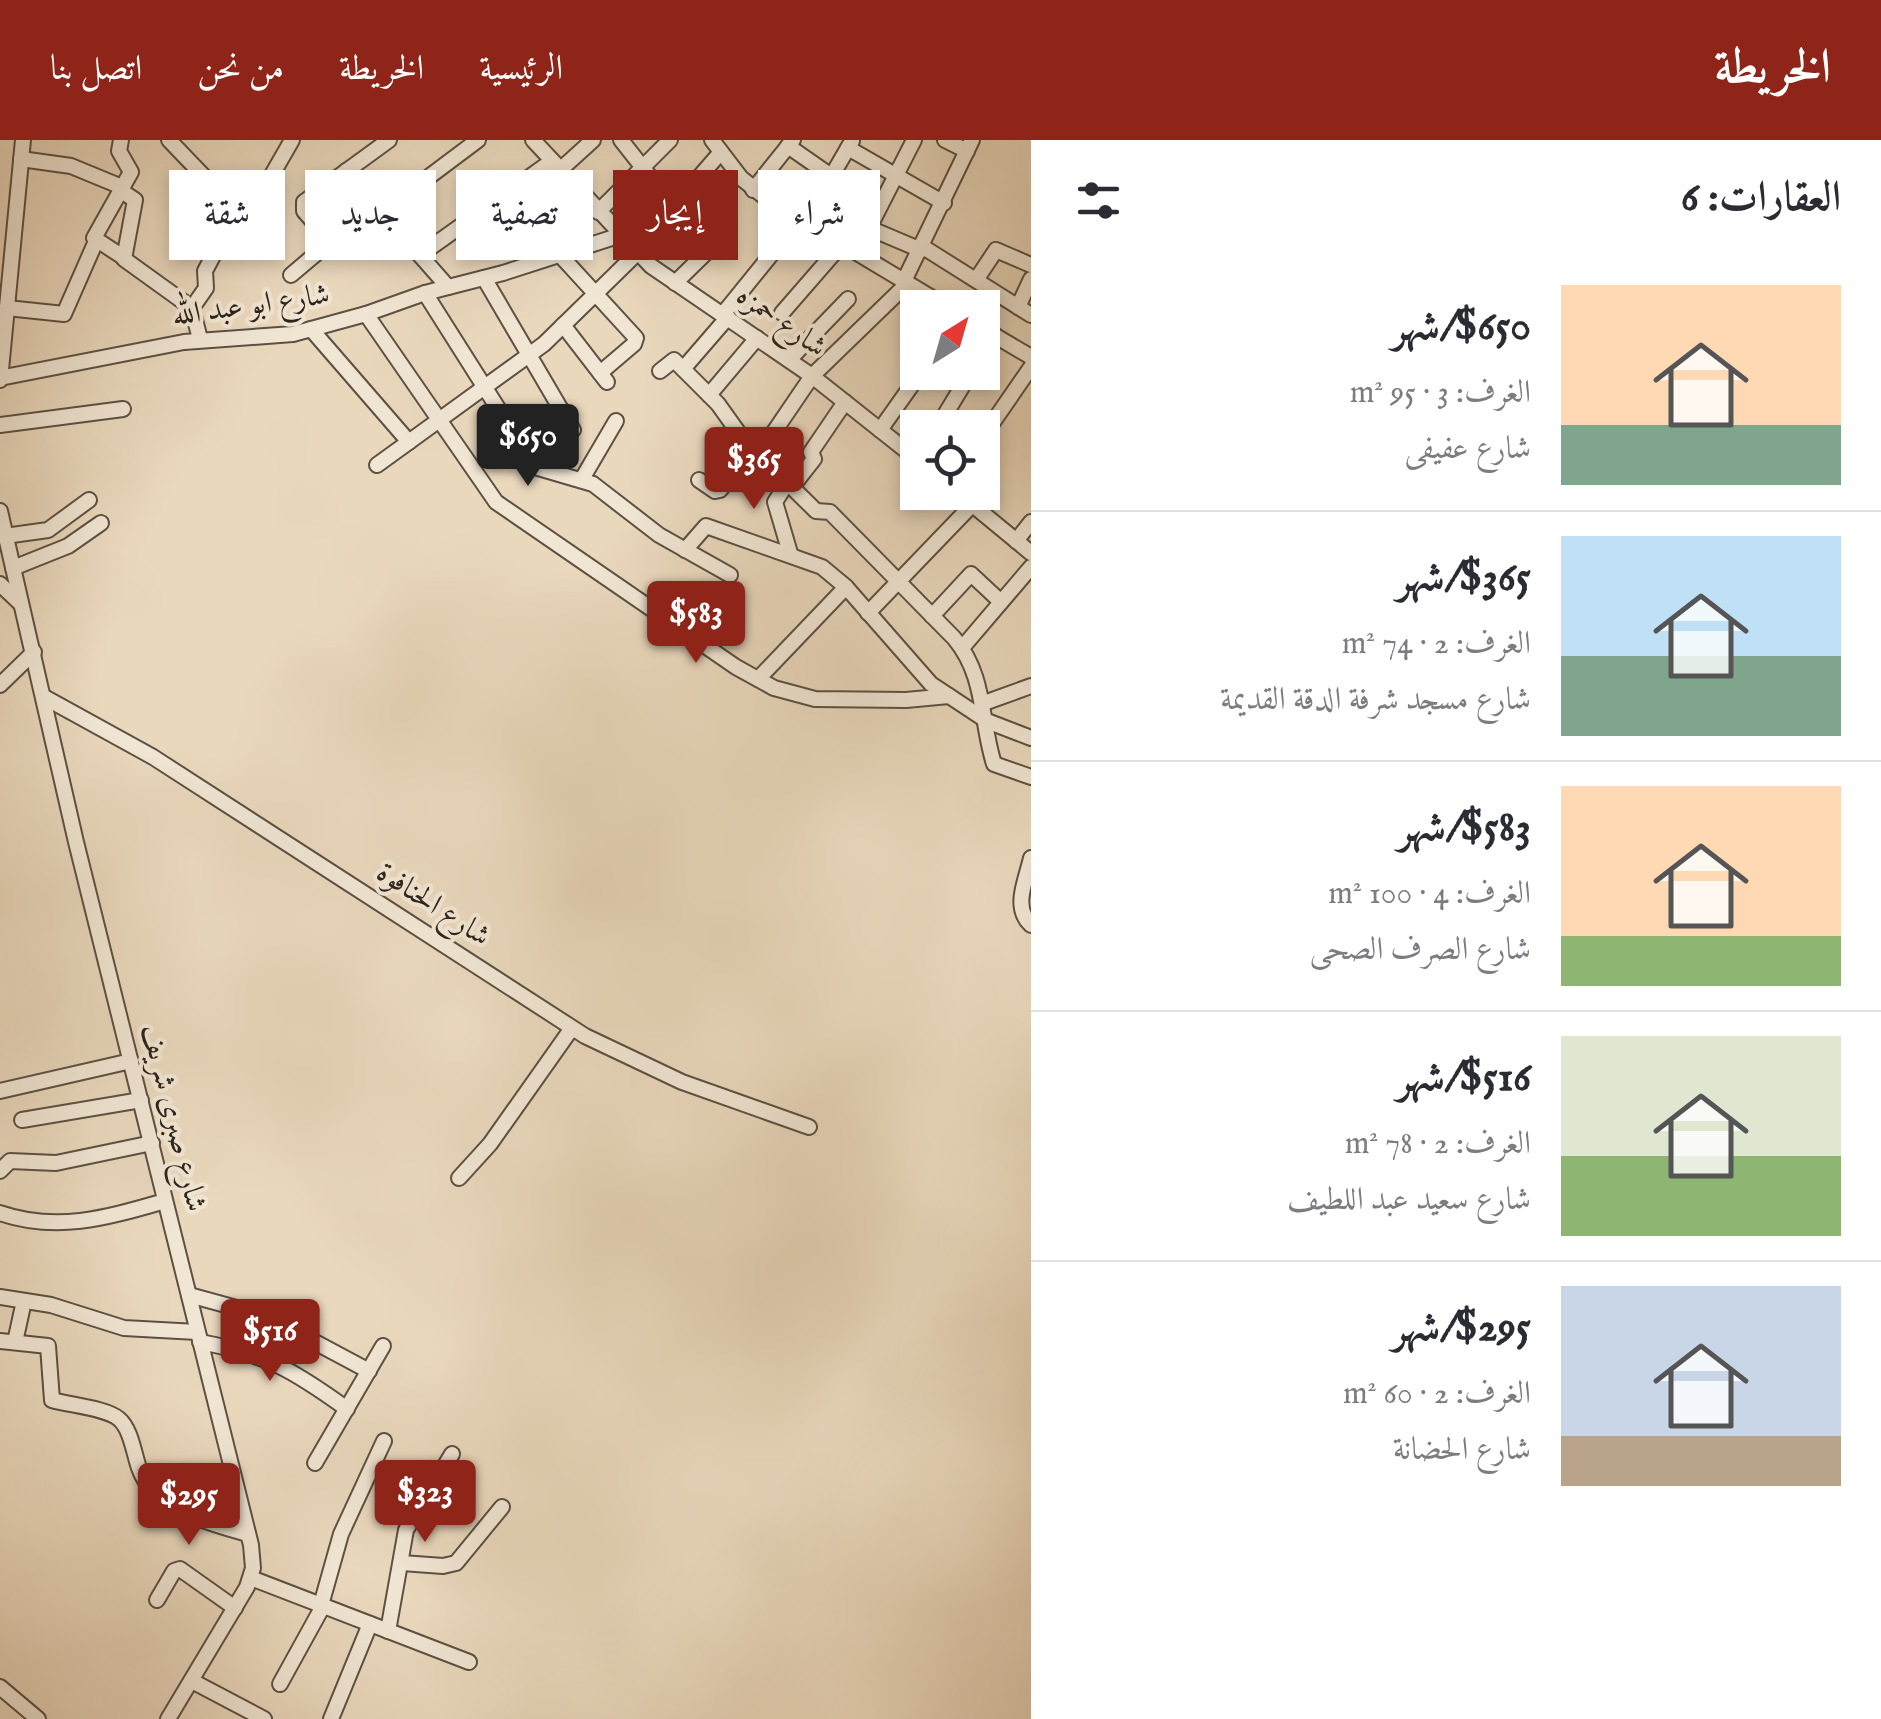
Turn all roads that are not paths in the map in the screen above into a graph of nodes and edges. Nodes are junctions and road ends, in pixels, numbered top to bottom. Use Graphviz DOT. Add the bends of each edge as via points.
graph roads {
  1 [pos="23,140"];
  2 [pos="121,140"];
  3 [pos="168,140"];
  4 [pos="292,140"];
  5 [pos="389,140"];
  6 [pos="478,140"];
  7 [pos="533,140"];
  8 [pos="592,140"];
  9 [pos="621,140"];
  10 [pos="670,140"];
  11 [pos="914,140"];
  12 [pos="945,140"];
  13 [pos="791,143"];
  14 [pos="850,144"];
  15 [pos="717,146"];
  16 [pos="970,146"];
  17 [pos="22,159"];
  18 [pos="556,165"];
  19 [pos="642,166"];
  20 [pos="197,170"];
  21 [pos="275,170"];
  22 [pos="347,170"];
  23 [pos="434,170"];
  24 [pos="646,170"];
  25 [pos="700,170"];
  26 [pos="825,170"];
  27 [pos="835,170"];
  28 [pos="896,175"];
  29 [pos="121,188"];
  30 [pos="754,190"];
  31 [pos="758,193"];
  32 [pos="944,202"];
  33 [pos="880,206"];
  34 [pos="598,212"];
  35 [pos="613,228"];
  36 [pos="880,232"];
  37 [pos="96,241"];
  38 [pos="436,244"];
  39 [pos="922,249"];
  40 [pos="123,257"];
  41 [pos="211,260"];
  42 [pos="308,260"];
  43 [pos="424,260"];
  44 [pos="543,260"];
  45 [pos="564,260"];
  46 [pos="628,260"];
  47 [pos="646,260"];
  48 [pos="699,260"];
  49 [pos="771,260"];
  50 [pos="828,260"];
  51 [pos="869,260"];
  52 [pos="1031,265"];
  53 [pos="291,275"];
  54 [pos="484,278"];
  55 [pos="1031,279"];
  56 [pos="976,280"];
  57 [pos="906,282"];
  58 [pos="675,283"];
  59 [pos="448,287"];
  60 [pos="919,290"];
  61 [pos="425,292"];
  62 [pos="595,294"];
  63 [pos="5,298"];
  64 [pos="848,299"];
  65 [pos="192,308"];
  66 [pos="1025,311"];
  67 [pos="782,313"];
  68 [pos="366,314"];
  69 [pos="726,316"];
  70 [pos="564,325"];
  71 [pos="310,329"];
  72 [pos="757,338"];
  73 [pos="1000,339"];
  74 [pos="200,340"];
  75 [pos="529,355"];
  76 [pos="1031,358"];
  77 [pos="789,360"];
  78 [pos="1031,367"];
  79 [pos="684,369"];
  80 [pos="660,371"];
  81 [pos="812,376"];
  82 [pos="0,379"];
  83 [pos="484,388"];
  84 [pos="908,390"];
  85 [pos="709,395"];
  86 [pos="844,402"];
  87 [pos="122,409"];
  88 [pos="1000,412"];
  89 [pos="438,421"];
  90 [pos="616,421"];
  91 [pos="0,425"];
  92 [pos="573,430"];
  93 [pos="880,430"];
  94 [pos="409,442"];
  95 [pos="900,446"];
  96 [pos="756,451"];
  97 [pos="377,465"];
  98 [pos="582,479"];
  99 [pos="700,480"];
  100 [pos="790,485"];
  101 [pos="90,500"];
  102 [pos="967,510"];
  103 [pos="978,510"];
  104 [pos="0,511"];
  105 [pos="1031,522"];
  106 [pos="101,523"];
  107 [pos="5,536"];
  108 [pos="1016,541"];
  109 [pos="685,550"];
  110 [pos="790,553"];
  111 [pos="1031,553"];
  112 [pos="1031,567"];
  113 [pos="13,568"];
  114 [pos="730,576"];
  115 [pos="896,580"];
  116 [pos="0,584"];
  117 [pos="846,587"];
  118 [pos="1001,602"];
  119 [pos="22,606"];
  120 [pos="868,613"];
  121 [pos="932,616"];
  122 [pos="962,648"];
  123 [pos="34,652"];
  124 [pos="758,679"];
  125 [pos="0,684"];
  126 [pos="1031,686"];
  127 [pos="949,696"];
  128 [pos="44,697"];
  129 [pos="984,703"];
  130 [pos="987,721"];
  131 [pos="1031,738"];
  132 [pos="1031,777"];
  133 [pos="1031,858"];
  134 [pos="1031,926"];
  135 [pos="572,1028"];
  136 [pos="131,1061"];
  137 [pos="0,1091"];
  138 [pos="141,1100"];
  139 [pos="22,1120"];
  140 [pos="809,1127"];
  141 [pos="152,1143"];
  142 [pos="0,1171"];
  143 [pos="458,1178"];
  144 [pos="165,1202"];
  145 [pos="0,1214"];
  146 [pos="188,1295"];
  147 [pos="0,1297"];
  148 [pos="24,1301"];
  149 [pos="199,1337"];
  150 [pos="8,1342"];
  151 [pos="382,1346"];
  152 [pos="369,1371"];
  153 [pos="347,1409"];
  154 [pos="384,1441"];
  155 [pos="452,1454"];
  156 [pos="314,1463"];
  157 [pos="502,1507"];
  158 [pos="248,1534"];
  159 [pos="402,1563"];
  160 [pos="251,1578"];
  161 [pos="156,1600"];
  162 [pos="322,1605"];
  163 [pos="235,1608"];
  164 [pos="370,1624"];
  165 [pos="388,1631"];
  166 [pos="469,1662"];
  167 [pos="192,1681"];
  168 [pos="280,1684"];
  169 [pos="0,1687"];
  170 [pos="38,1719"];
  171 [pos="168,1719"];
  172 [pos="264,1719"];
  173 [pos="331,1719"];
  1 -- 17 [label="street"];
  2 -- 29 [label="street" via="119,151 131,172"];
  3 -- 20 [label="street"];
  4 -- 21 [label="street"];
  5 -- 22 [label="street"];
  6 -- 23 [label="street"];
  7 -- 18 [label="street, شارع حمزه"];
  8 -- 18 [label="street"];
  9 -- 19 [label="street"];
  10 -- 19 [label="street"];
  11 -- 28 [label="street"];
  12 -- 16 [label="street"];
  13 -- 26 [label="street"];
  13 -- 30 [label="street"];
  14 -- 27 [label="street"];
  14 -- 28 [label="street"];
  15 -- 25 [label="street"];
  15 -- 30 [label="street"];
  16 -- 32 [label="street"];
  17 -- 29 [label="street" via="72,166"];
  17 -- 63 [label="street"];
  18 -- 34 [label="street, شارع حمزه"];
  18 -- 38 [label="street"];
  19 -- 24 [label="street"];
  19 -- 34 [label="street"];
  28 -- 32 [label="street"];
  28 -- 33 [label="street"];
  29 -- 37 [label="street"];
  29 -- 40 [label="street" via="136,200"];
  30 -- 31 [label="street"];
  32 -- 39 [label="street"];
  34 -- 35 [label="street, شارع حمزه"];
  36 -- 39 [label="street"];
  37 -- 40 [label="street"];
  37 -- 63 [label="street" via="64,314"];
  39 -- 56 [label="street"];
  39 -- 57 [label="street"];
  40 -- 65 [label="street"];
  41 -- 65 [label="street" via="206,288"];
  42 -- 53 [label="street"];
  43 -- 59 [label="street"];
  44 -- 54 [label="street, شارع ابو عبد الله"];
  45 -- 62 [label="street"];
  46 -- 62 [label="street"];
  47 -- 58 [label="street, شارع حمزه"];
  48 -- 58 [label="street"];
  49 -- 69 [label="street"];
  50 -- 67 [label="street"];
  51 -- 57 [label="street"];
  52 -- 56 [label="street" via="996,250"];
  54 -- 59 [label="street, شارع ابو عبد الله"];
  54 -- 75 [label="street"];
  55 -- 66 [label="street"];
  56 -- 66 [label="street"];
  57 -- 60 [label="street"];
  57 -- 81 [label="street"];
  58 -- 69 [label="street, شارع حمزه"];
  59 -- 61 [label="street, شارع ابو عبد الله"];
  61 -- 68 [label="street, شارع ابو عبد الله"];
  61 -- 83 [label="street"];
  62 -- 70 [label="street"];
  62 -- 70 [label="street" via="636,340 603,378"];
  63 -- 82 [label="street"];
  64 -- 77 [label="street"];
  65 -- 74 [label="street"];
  68 -- 71 [label="street, شارع ابو عبد الله"];
  68 -- 89 [label="street"];
  69 -- 72 [label="street, شارع حمزه"];
  69 -- 79 [label="street"];
  70 -- 75 [label="street"];
  71 -- 74 [label="street, شارع ابو عبد الله"];
  71 -- 94 [label="street"];
  72 -- 77 [label="street, شارع حمزه"];
  72 -- 85 [label="street"];
  73 -- 76 [label="street"];
  74 -- 82 [label="street, شارع ابو عبد الله"];
  75 -- 83 [label="street"];
  75 -- 92 [label="street"];
  77 -- 81 [label="street, شارع حمزه"];
  78 -- 88 [label="street"];
  79 -- 80 [label="street" via="672,359"];
  79 -- 85 [label="street"];
  81 -- 86 [label="street, شارع حمزه"];
  81 -- 96 [label="street"];
  83 -- 89 [label="street"];
  83 -- 98 [label="street" via="535,467"];
  84 -- 93 [label="street"];
  85 -- 96 [label="street"];
  86 -- 93 [label="street, شارع حمزه"];
  86 -- 100 [label="street" via="811,452 814,460"];
  87 -- 91 [label="street"];
  89 -- 94 [label="street"];
  89 -- 124 [label="street" via="489,496"];
  90 -- 98 [label="street"];
  93 -- 95 [label="street, شارع حمزه"];
  94 -- 97 [label="street"];
  96 -- 99 [label="street" via="720,490"];
  96 -- 100 [label="street"];
  98 -- 109 [label="street"];
  100 -- 110 [label="street" via="774,502"];
  100 -- 115 [label="street" via="816,511 830,512"];
  101 -- 107 [label="street" via="48,530"];
  102 -- 115 [label="street"];
  103 -- 108 [label="street"];
  104 -- 107 [label="street, شارع صبرى شريف"];
  105 -- 108 [label="street"];
  106 -- 113 [label="street" via="60,550"];
  107 -- 113 [label="street, شارع صبرى شريف"];
  108 -- 111 [label="street"];
  109 -- 110 [label="street" via="706,526"];
  109 -- 114 [label="street"];
  110 -- 117 [label="street" via="822,566"];
  112 -- 118 [label="street"];
  113 -- 119 [label="street, شارع صبرى شريف"];
  115 -- 120 [label="street"];
  115 -- 121 [label="street"];
  116 -- 119 [label="street"];
  117 -- 120 [label="street"];
  117 -- 124 [label="street"];
  118 -- 121 [label="street" via="971,574"];
  118 -- 122 [label="street"];
  119 -- 123 [label="street, شارع صبرى شريف"];
  120 -- 127 [label="street"];
  121 -- 122 [label="street"];
  122 -- 129 [label="street"];
  123 -- 125 [label="street"];
  123 -- 128 [label="street, شارع صبرى شريف"];
  124 -- 127 [label="street" via="794,695 833,701"];
  126 -- 129 [label="street"];
  127 -- 130 [label="street"];
  128 -- 135 [label="street, شارع الحنافوة" via="153,756"];
  128 -- 136 [label="street, شارع صبرى شريف"];
  129 -- 130 [label="street"];
  130 -- 131 [label="street"];
  130 -- 132 [label="street" via="994,764"];
  133 -- 134 [label="street" via="1020,905"];
  135 -- 140 [label="street, شارع الحنافوة" via="682,1082"];
  135 -- 143 [label="street" via="497,1136"];
  136 -- 137 [label="street"];
  136 -- 138 [label="street, شارع صبرى شريف"];
  138 -- 139 [label="street"];
  138 -- 141 [label="street, شارع صبرى شريف"];
  141 -- 142 [label="street" via="56,1163 10,1160"];
  141 -- 144 [label="street, شارع صبرى شريف"];
  144 -- 145 [label="street" via="80,1223"];
  144 -- 146 [label="street, شارع صبرى شريف"];
  146 -- 149 [label="street, شارع صبرى شريف"];
  146 -- 152 [label="street" via="266,1316"];
  147 -- 148 [label="street"];
  148 -- 149 [label="street" via="124,1328"];
  148 -- 150 [label="street"];
  149 -- 153 [label="street" via="276,1362"];
  149 -- 158 [label="street, شارع صبرى شريف"];
  150 -- 158 [label="street" via="48,1346 55,1401 117,1417 153,1490 194,1516"];
  151 -- 152 [label="street"];
  152 -- 153 [label="street"];
  153 -- 156 [label="street"];
  154 -- 162 [label="street" via="341,1534"];
  155 -- 159 [label="street" via="406,1530"];
  157 -- 159 [label="street" via="456,1564"];
  158 -- 160 [label="street, شارع صبرى شريف"];
  159 -- 165 [label="street"];
  160 -- 162 [label="street"];
  160 -- 163 [label="street"];
  161 -- 163 [label="street" via="180,1569"];
  162 -- 164 [label="street"];
  162 -- 168 [label="street"];
  163 -- 167 [label="street"];
  164 -- 165 [label="street"];
  164 -- 173 [label="street"];
  165 -- 166 [label="street"];
  167 -- 171 [label="street"];
  167 -- 172 [label="street"];
  169 -- 170 [label="street"];
}
